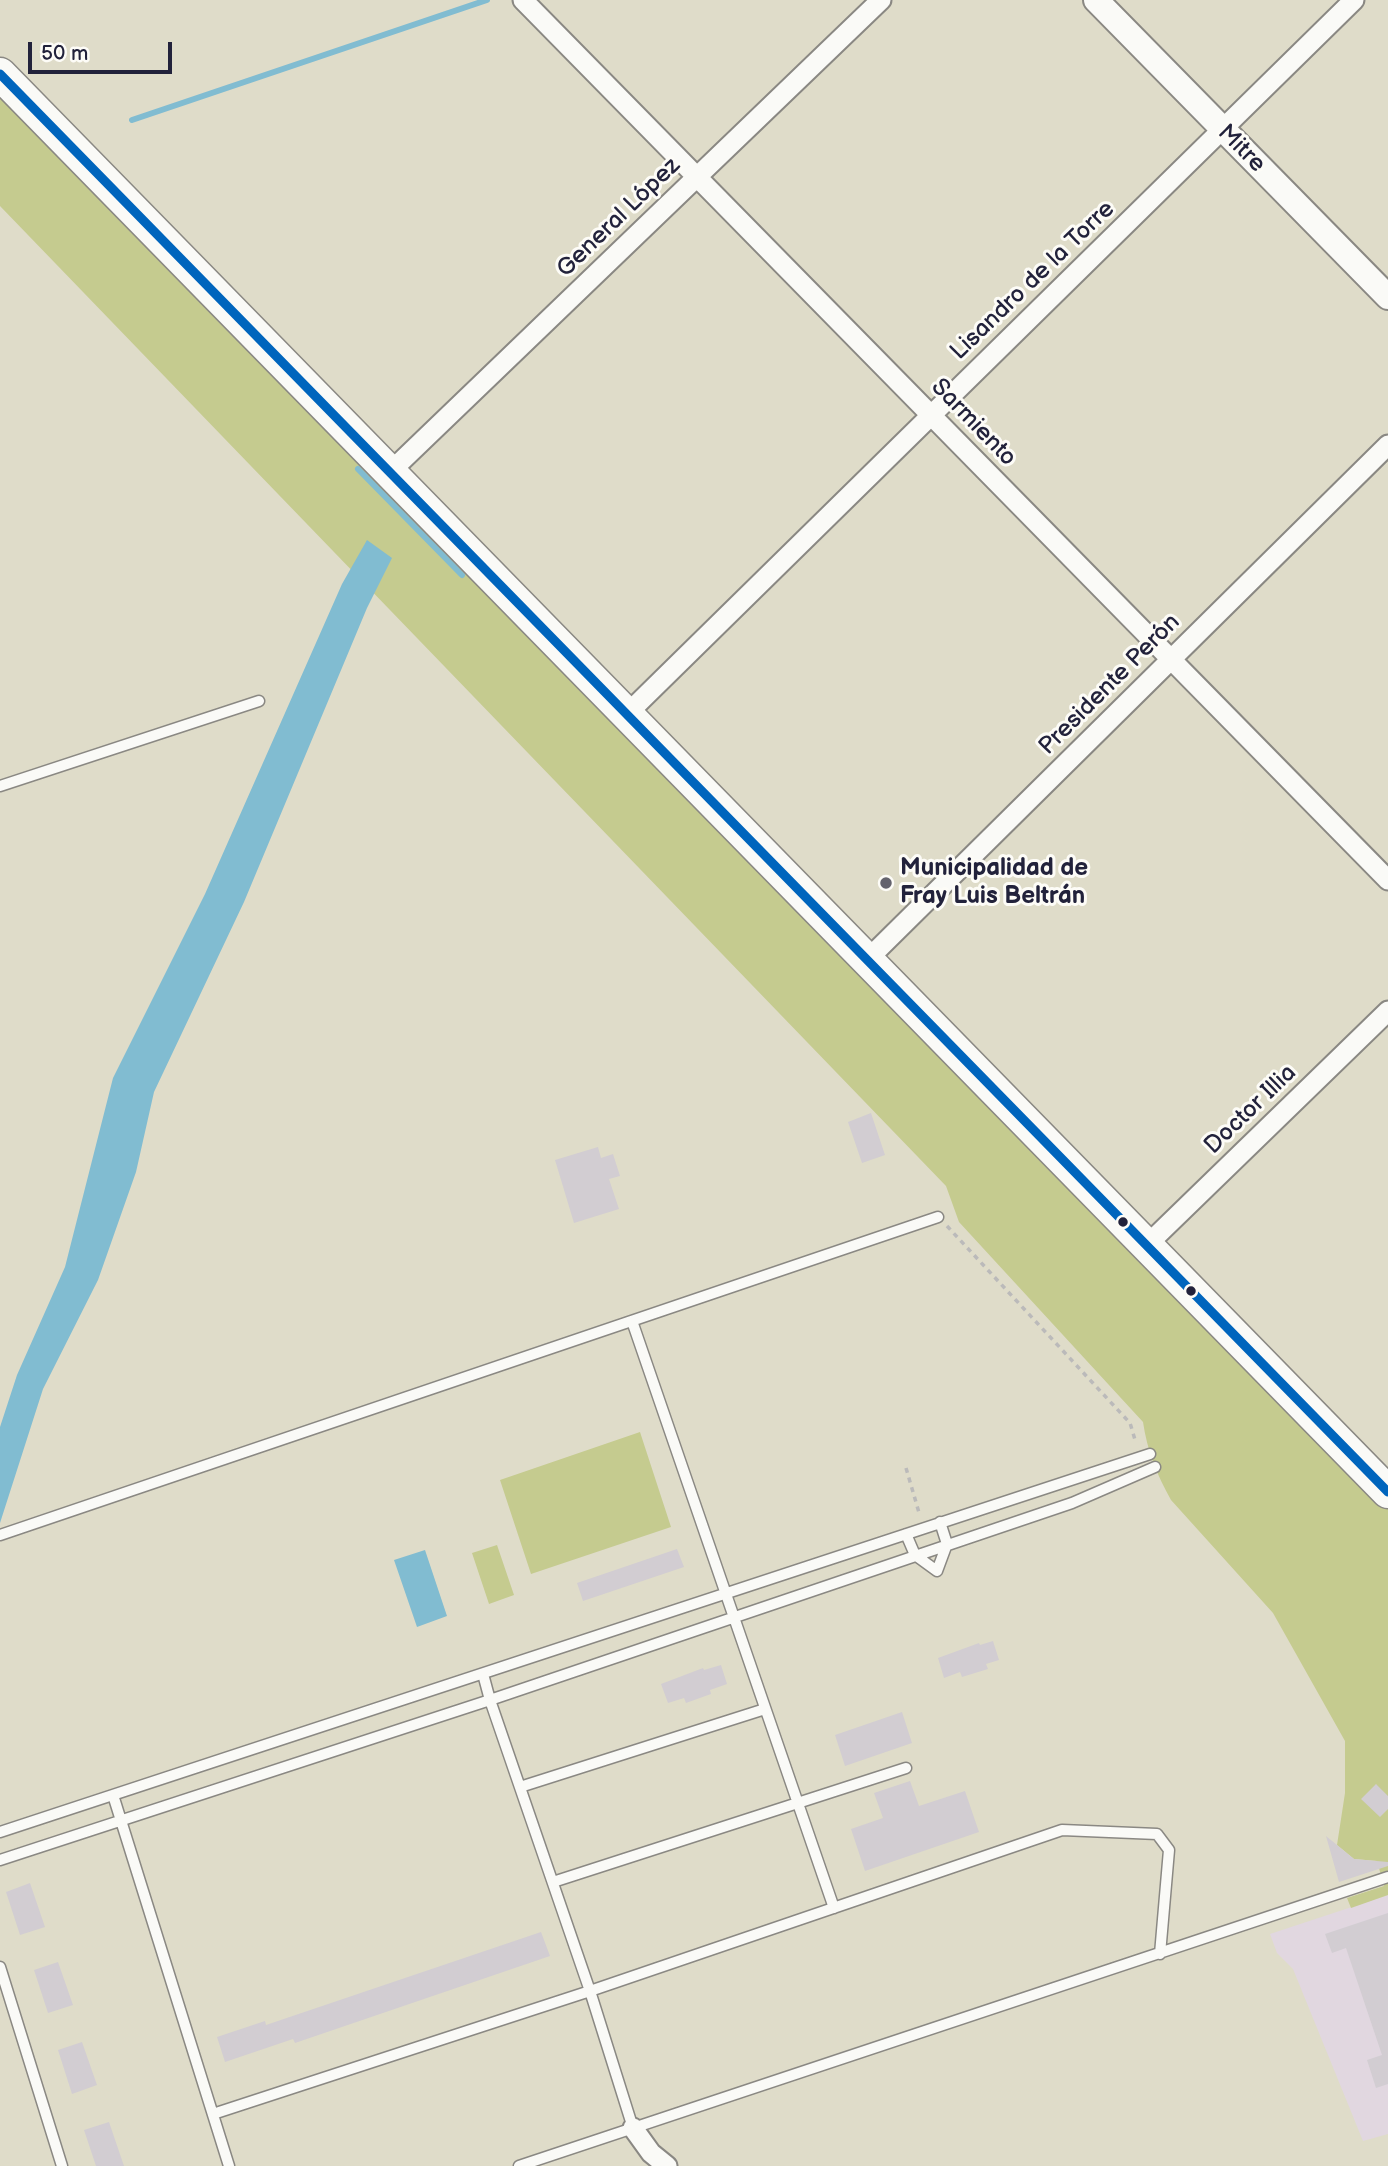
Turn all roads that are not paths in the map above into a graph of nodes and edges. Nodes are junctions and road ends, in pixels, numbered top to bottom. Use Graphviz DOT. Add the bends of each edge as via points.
graph roads {
  1 [pos="523,0"];
  2 [pos="881,0"];
  3 [pos="1096,0"];
  4 [pos="1354,0"];
  5 [pos="0,74"];
  6 [pos="1222,130"];
  7 [pos="697,177"];
  8 [pos="1388,297"];
  9 [pos="931,415"];
  10 [pos="1388,445"];
  11 [pos="390,472"];
  12 [pos="1170,660"];
  13 [pos="259,701"];
  14 [pos="626,715"];
  15 [pos="0,786"];
  16 [pos="1388,880"];
  17 [pos="867,960"];
  18 [pos="1388,1011"];
  19 [pos="938,1217"];
  20 [pos="1148,1244"];
  21 [pos="632,1321"];
  22 [pos="1145,1456"];
  23 [pos="1155,1467"];
  24 [pos="1388,1492"];
  25 [pos="940,1522"];
  26 [pos="906,1534"];
  27 [pos="0,1535"];
  28 [pos="947,1544"];
  29 [pos="915,1555"];
  30 [pos="727,1594"];
  31 [pos="733,1616"];
  32 [pos="484,1674"];
  33 [pos="490,1700"];
  34 [pos="765,1709"];
  35 [pos="906,1769"];
  36 [pos="520,1787"];
  37 [pos="113,1795"];
  38 [pos="798,1804"];
  39 [pos="120,1819"];
  40 [pos="0,1832"];
  41 [pos="0,1860"];
  42 [pos="1388,1877"];
  43 [pos="553,1882"];
  44 [pos="834,1908"];
  45 [pos="1160,1954"];
  46 [pos="0,1967"];
  47 [pos="590,1991"];
  48 [pos="213,2115"];
  49 [pos="633,2128"];
  50 [pos="62,2166"];
  51 [pos="229,2166"];
  52 [pos="519,2166"];
  53 [pos="642,2166"];
  54 [pos="667,2166"];
  1 -- 7 [label="street, Sarmiento"];
  2 -- 7 [label="street, General López"];
  3 -- 6 [label="street, Mitre"];
  4 -- 6 [label="street, Lisandro de la Torre"];
  5 -- 11 [label="main road"];
  6 -- 8 [label="street, Mitre"];
  6 -- 9 [label="street, Lisandro de la Torre"];
  7 -- 9 [label="street, Sarmiento"];
  7 -- 11 [label="street, General López"];
  9 -- 12 [label="street, Sarmiento"];
  9 -- 14 [label="street, Lisandro de la Torre"];
  10 -- 12 [label="street, Presidente Perón"];
  11 -- 14 [label="main road"];
  12 -- 16 [label="street, Sarmiento"];
  12 -- 17 [label="street, Presidente Perón"];
  13 -- 15 [label="lane"];
  14 -- 17 [label="main road"];
  17 -- 20 [label="main road"];
  18 -- 20 [label="street, Doctor Illia"];
  19 -- 21 [label="lane"];
  20 -- 24 [label="main road"];
  21 -- 27 [label="lane"];
  21 -- 30 [label="lane"];
  22 -- 25 [label="lane"];
  23 -- 28 [label="lane" via="1072,1503"];
  25 -- 26 [label="lane"];
  25 -- 28 [label="lane"];
  26 -- 29 [label="lane"];
  26 -- 30 [label="lane"];
  28 -- 29 [label="lane"];
  28 -- 29 [label="lane" via="937,1571"];
  29 -- 31 [label="lane"];
  30 -- 31 [label="lane"];
  30 -- 32 [label="lane"];
  31 -- 33 [label="lane"];
  31 -- 34 [label="lane"];
  32 -- 33 [label="lane"];
  32 -- 37 [label="lane"];
  33 -- 36 [label="lane"];
  33 -- 39 [label="lane"];
  34 -- 36 [label="lane"];
  34 -- 38 [label="lane"];
  35 -- 38 [label="lane"];
  36 -- 43 [label="lane"];
  37 -- 39 [label="lane"];
  37 -- 40 [label="lane"];
  38 -- 43 [label="lane"];
  38 -- 44 [label="lane"];
  39 -- 41 [label="lane"];
  39 -- 48 [label="lane"];
  42 -- 45 [label="lane"];
  43 -- 47 [label="lane"];
  44 -- 45 [label="lane" via="1062,1830 1157,1834 1169,1850"];
  44 -- 47 [label="lane"];
  45 -- 49 [label="lane"];
  46 -- 50 [label="lane"];
  47 -- 48 [label="lane"];
  47 -- 49 [label="lane"];
  48 -- 51 [label="lane"];
  49 -- 52 [label="lane"];
  49 -- 53 [label="street"];
  49 -- 54 [label="street"];
}
